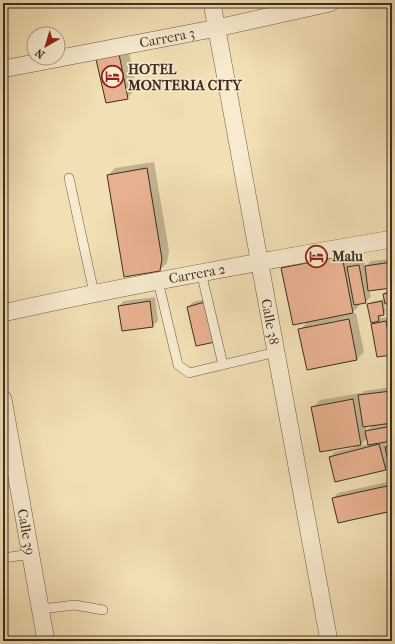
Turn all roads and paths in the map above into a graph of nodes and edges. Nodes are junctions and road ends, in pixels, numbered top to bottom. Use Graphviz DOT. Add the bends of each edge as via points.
graph roads {
  1 [pos="212,3"];
  2 [pos="330,3"];
  3 [pos="217,28"];
  4 [pos="3,69"];
  5 [pos="69,178"];
  6 [pos="392,239"];
  7 [pos="259,261"];
  8 [pos="201,272"];
  9 [pos="158,281"];
  10 [pos="94,292"];
  11 [pos="3,313"];
  12 [pos="276,352"];
  13 [pos="223,365"];
  14 [pos="3,399"];
  15 [pos="31,554"];
  16 [pos="3,558"];
  17 [pos="41,609"];
  18 [pos="103,610"];
  19 [pos="46,641"];
  20 [pos="329,641"];
  1 -- 3 [label="street, Calle 38"];
  2 -- 3 [label="street, Carrera 3"];
  3 -- 4 [label="street, Carrera 3"];
  3 -- 7 [label="street, Calle 38"];
  5 -- 10 [label="lane"];
  6 -- 7 [label="street, Carrera 2"];
  7 -- 8 [label="street, Carrera 2"];
  7 -- 12 [label="street, Calle 38"];
  8 -- 9 [label="street, Carrera 2"];
  8 -- 13 [label="lane"];
  9 -- 10 [label="street, Carrera 2"];
  9 -- 13 [label="lane" via="178,365 189,373"];
  10 -- 11 [label="street, Carrera 2"];
  12 -- 13 [label="lane"];
  12 -- 20 [label="street, Calle 38"];
  14 -- 15 [label="street, Calle 39"];
  15 -- 16 [label="lane"];
  15 -- 17 [label="street, Calle 39"];
  17 -- 18 [label="lane" via="75,606"];
  17 -- 19 [label="street, Calle 39"];
}
